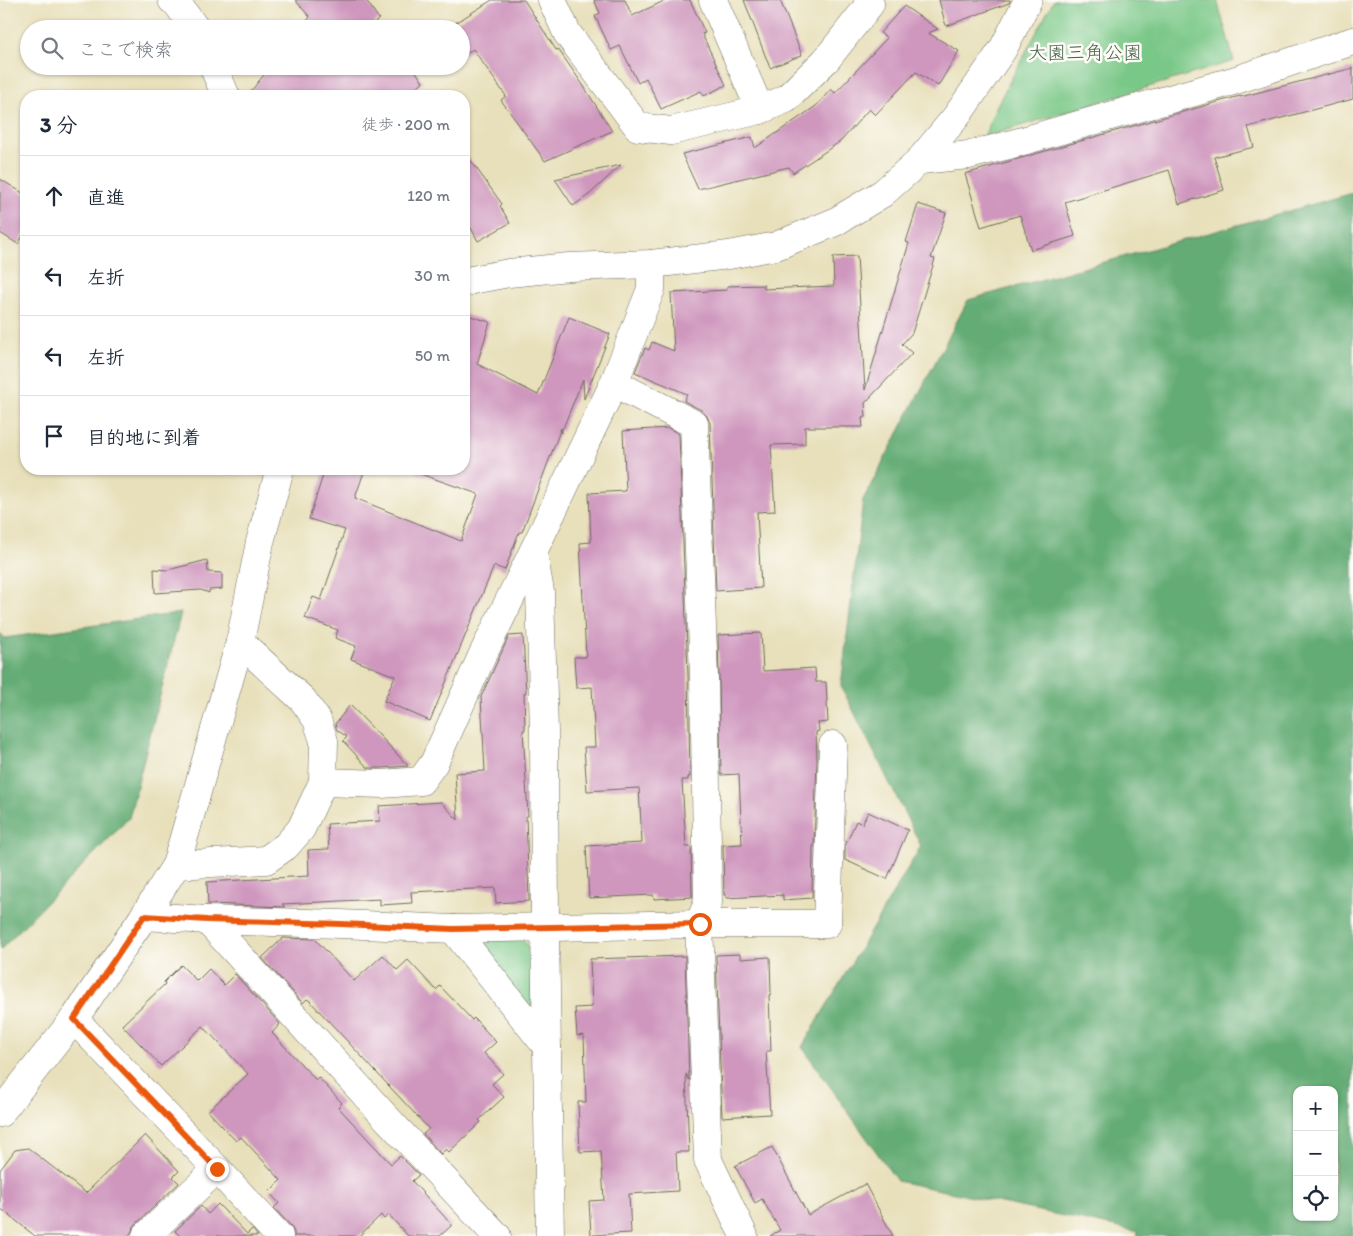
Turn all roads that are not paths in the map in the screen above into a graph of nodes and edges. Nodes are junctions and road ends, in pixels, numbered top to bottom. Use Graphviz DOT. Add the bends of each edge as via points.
graph roads {
  1 [pos="172,0"];
  2 [pos="552,0"];
  3 [pos="713,0"];
  4 [pos="868,0"];
  5 [pos="1028,0"];
  6 [pos="189,20"];
  7 [pos="1353,40"];
  8 [pos="218,75"];
  9 [pos="224,90"];
  10 [pos="760,110"];
  11 [pos="920,160"];
  12 [pos="650,264"];
  13 [pos="470,281"];
  14 [pos="614,384"];
  15 [pos="278,475"];
  16 [pos="533,552"];
  17 [pos="240,642"];
  18 [pos="833,745"];
  19 [pos="323,782"];
  20 [pos="176,864"];
  21 [pos="144,916"];
  22 [pos="207,920"];
  23 [pos="700,924"];
  24 [pos="545,928"];
  25 [pos="453,929"];
  26 [pos="74,1019"];
  27 [pos="547,1047"];
  28 [pos="3,1105"];
  29 [pos="217,1169"];
  30 [pos="146,1236"];
  31 [pos="279,1236"];
  32 [pos="497,1236"];
  33 [pos="550,1236"];
  34 [pos="744,1236"];
  1 -- 6 [label="street"];
  2 -- 10 [label="street" via="567,33 638,127 671,131"];
  3 -- 10 [label="street"];
  4 -- 10 [label="street" via="870,4 826,60 786,98"];
  5 -- 11 [label="street" via="998,57 956,117"];
  7 -- 11 [label="street" via="1233,81 1005,146 968,156"];
  8 -- 9 [label="street"];
  11 -- 12 [label="street" via="883,193 835,222 776,246"];
  12 -- 13 [label="street" via="568,267"];
  12 -- 14 [label="street" via="651,289"];
  14 -- 16 [label="street"];
  14 -- 23 [label="street" via="694,424 704,676 708,902"];
  15 -- 17 [label="street" via="260,542"];
  16 -- 19 [label="street" via="434,763 421,781 382,784"];
  16 -- 24 [label="street" via="540,592"];
  17 -- 19 [label="street" via="303,700 317,720 324,741"];
  17 -- 20 [label="street"];
  18 -- 23 [label="street" via="827,924"];
  19 -- 20 [label="street" via="300,829 286,846 266,860"];
  20 -- 21 [label="street"];
  21 -- 22 [label="street"];
  21 -- 26 [label="street"];
  22 -- 25 [label="street"];
  22 -- 32 [label="street"];
  23 -- 24 [label="street"];
  23 -- 34 [label="street" via="708,1160"];
  24 -- 25 [label="street"];
  24 -- 27 [label="street"];
  25 -- 27 [label="street"];
  26 -- 28 [label="street"];
  26 -- 29 [label="street"];
  27 -- 33 [label="street"];
  29 -- 30 [label="street"];
  29 -- 31 [label="street"];
}
